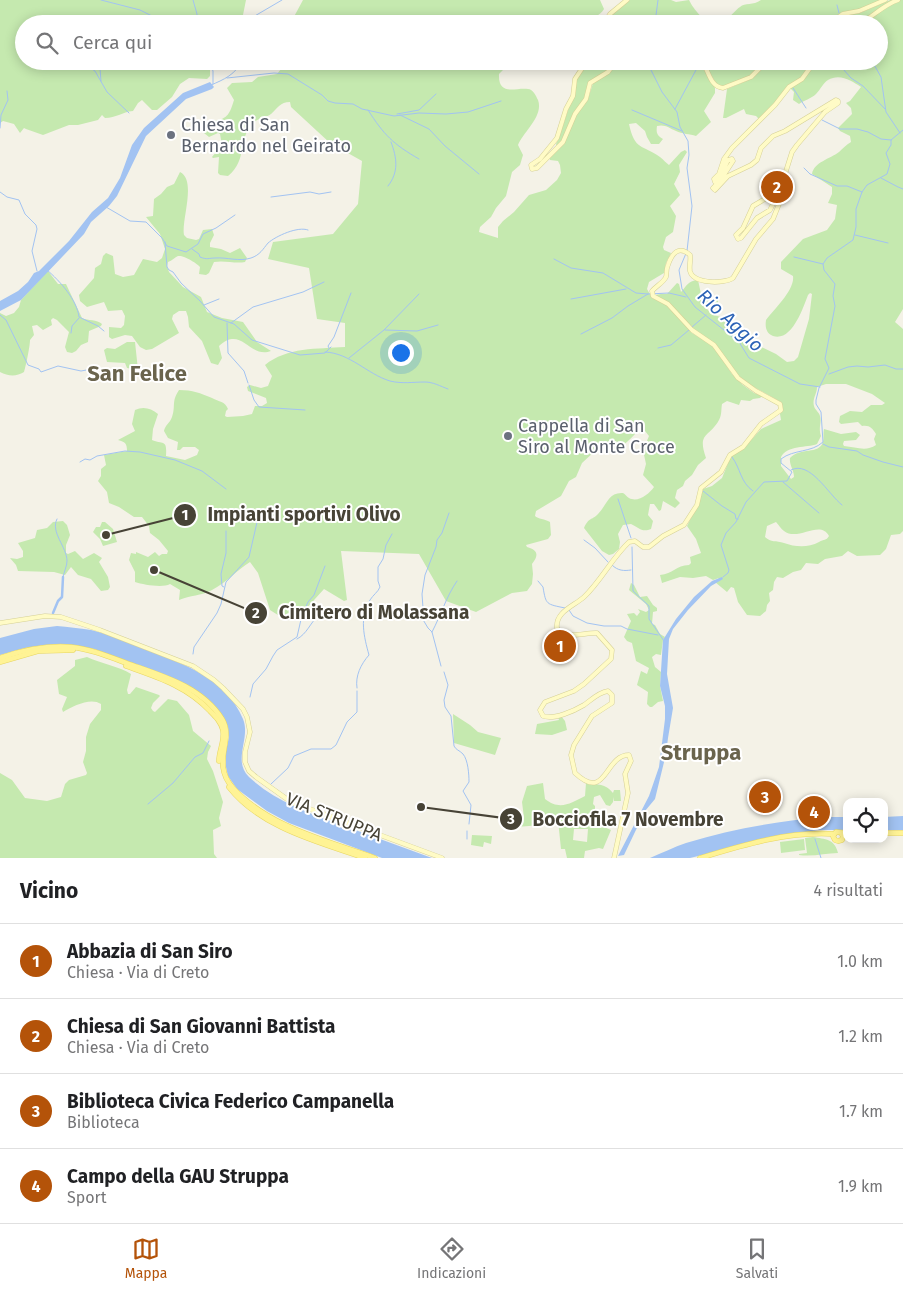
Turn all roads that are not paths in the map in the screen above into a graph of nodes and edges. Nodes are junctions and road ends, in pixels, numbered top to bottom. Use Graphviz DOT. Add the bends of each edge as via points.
graph roads {
  1 [pos="627,0"];
  2 [pos="885,0"];
  3 [pos="898,0"];
  4 [pos="609,15"];
  5 [pos="841,15"];
  6 [pos="874,15"];
  7 [pos="580,70"];
  8 [pos="609,70"];
  9 [pos="708,70"];
  10 [pos="757,70"];
  11 [pos="808,70"];
  12 [pos="0,623"];
  13 [pos="0,660"];
  14 [pos="888,833"];
  15 [pos="903,833"];
  16 [pos="843,834"];
  17 [pos="834,836"];
  18 [pos="843,837"];
  19 [pos="362,856"];
  20 [pos="375,858"];
  21 [pos="442,858"];
  22 [pos="614,858"];
  23 [pos="700,858"];
  1 -- 4 [label="main road"];
  2 -- 5 [label="main road"];
  3 -- 6 [label="main road" via="888,3"];
  7 -- 8 [label="main road" via="574,79 573,96 557,138 531,165 532,169 537,168 563,142 586,98 590,83"];
  9 -- 10 [label="main road" via="719,88 750,77"];
  11 -- 22 [label="main road" via="732,148 714,179 718,181 728,160 732,159 720,181 713,188 715,190 728,176 757,160 761,148 772,136 838,100 792,152 780,190 753,206 743,228 736,234 740,239 773,203 779,205 741,268 731,280 713,283 694,276 687,252 680,249 668,265 665,278 652,293 672,307 691,329 714,345 738,378 782,408 762,424 743,447 730,455 721,472 702,487 687,522 649,547 642,547 634,541 628,543 593,588 558,619 556,628 561,633 597,633 611,647 611,659 576,690 540,707 545,717 581,706 603,692 608,691 612,695 612,703 592,716 571,755 575,773 594,783 602,780 614,762 626,755 631,757 625,772 628,791"];
  12 -- 21 [label="main road, VIA STRUPPA" via="45,616 61,617 186,663 214,680 245,713 250,732 245,762 256,777 291,802"];
  13 -- 19 [label="main road" via="38,651 84,652 186,690 220,722 222,773 238,797 274,823"];
  14 -- 15 [label="main road"];
  16 -- 17 [label="main road" via="836,832"];
  17 -- 18 [label="main road" via="838,841"];
  17 -- 23 [label="main road" via="812,834 764,841"];
  19 -- 20 [label="main road"];
}
